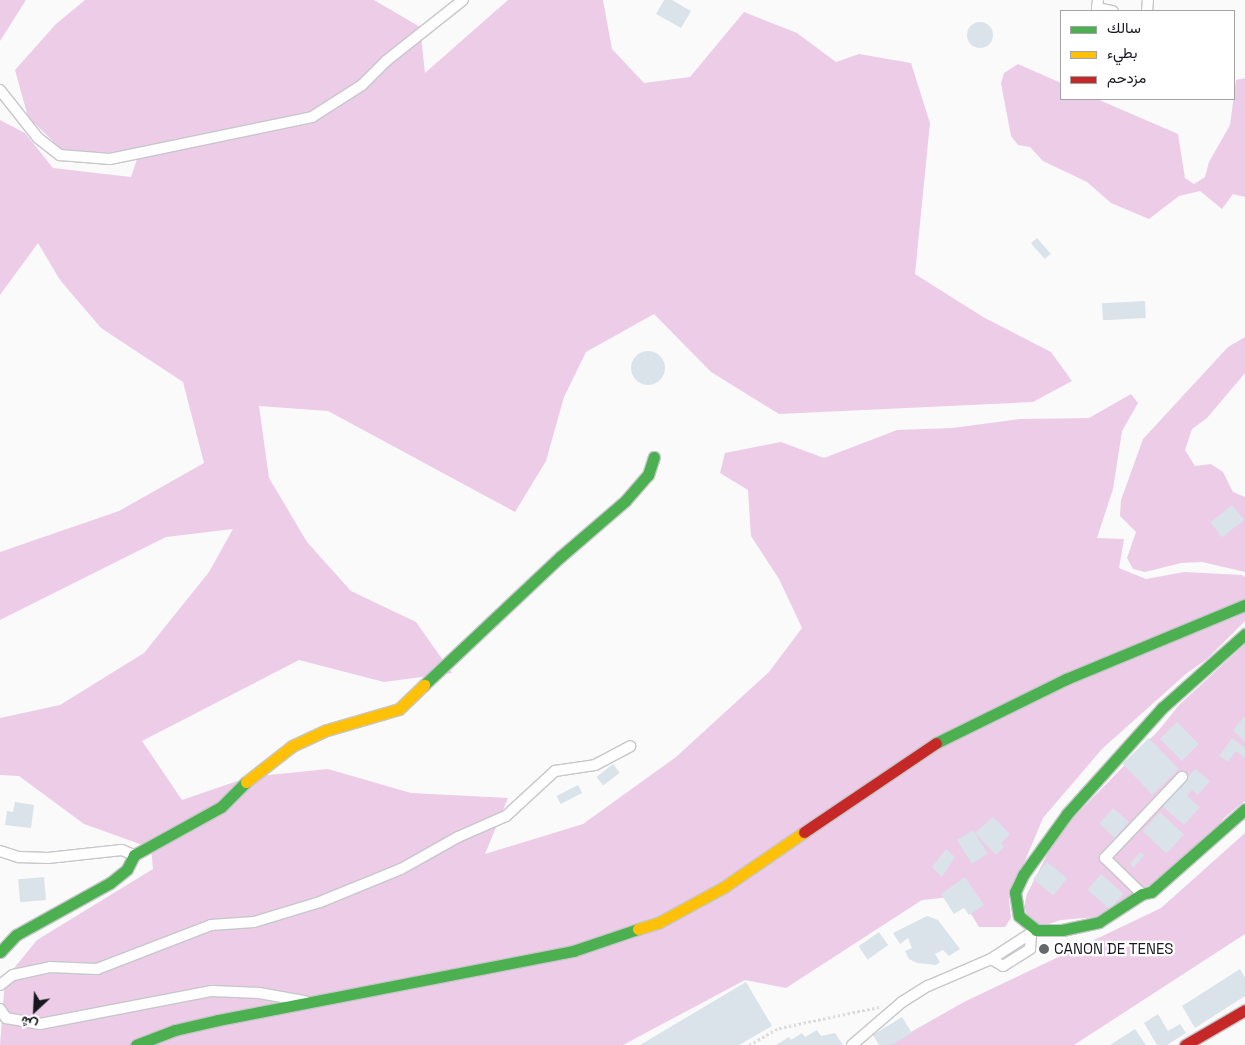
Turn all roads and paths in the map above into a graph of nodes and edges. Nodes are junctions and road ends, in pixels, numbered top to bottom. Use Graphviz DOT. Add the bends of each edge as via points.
graph roads {
  1 [pos="463,0"];
  2 [pos="1098,0"];
  3 [pos="1108,10"];
  4 [pos="0,90"];
  5 [pos="654,457"];
  6 [pos="1245,605"];
  7 [pos="1245,634"];
  8 [pos="630,746"];
  9 [pos="1182,777"];
  10 [pos="1245,809"];
  11 [pos="0,851"];
  12 [pos="134,855"];
  13 [pos="1142,894"];
  14 [pos="1034,931"];
  15 [pos="0,952"];
  16 [pos="0,985"];
  17 [pos="308,1002"];
  18 [pos="883,1006"];
  19 [pos="0,1009"];
  20 [pos="1245,1010"];
  21 [pos="136,1045"];
  22 [pos="749,1045"];
  23 [pos="852,1045"];
  24 [pos="1185,1045"];
  1 -- 4 [label="street" via="386,61 362,85 312,117 110,159 60,155 38,138"];
  2 -- 3 [label="street" via="1097,8"];
  5 -- 12 [label="street" via="648,475 625,501 560,557 407,704 383,716 307,737 239,788 221,807"];
  6 -- 17 [label="street" via="1066,680 948,736 912,756 724,887 658,923 573,951"];
  7 -- 14 [label="street" via="1162,708 1066,814 1042,846 1015,892 1019,916"];
  8 -- 16 [label="street" via="595,765 555,771 506,816 458,837 401,869 320,902 254,922 211,924 97,969 50,967 13,975"];
  9 -- 13 [label="street" via="1105,858"];
  10 -- 13 [label="street" via="1151,892"];
  11 -- 12 [label="street" via="19,857 48,858 122,850"];
  12 -- 15 [label="street" via="126,869 110,883 16,935"];
  13 -- 14 [label="street" via="1099,922 1062,930"];
  14 -- 23 [label="street" via="991,958 928,986 902,1002"];
  17 -- 19 [label="street" via="259,993 212,991 40,1024 6,1018"];
  17 -- 21 [label="street" via="175,1030"];
  18 -- 22 [label="path" via="779,1028"];
  20 -- 24 [label="street"];
}
